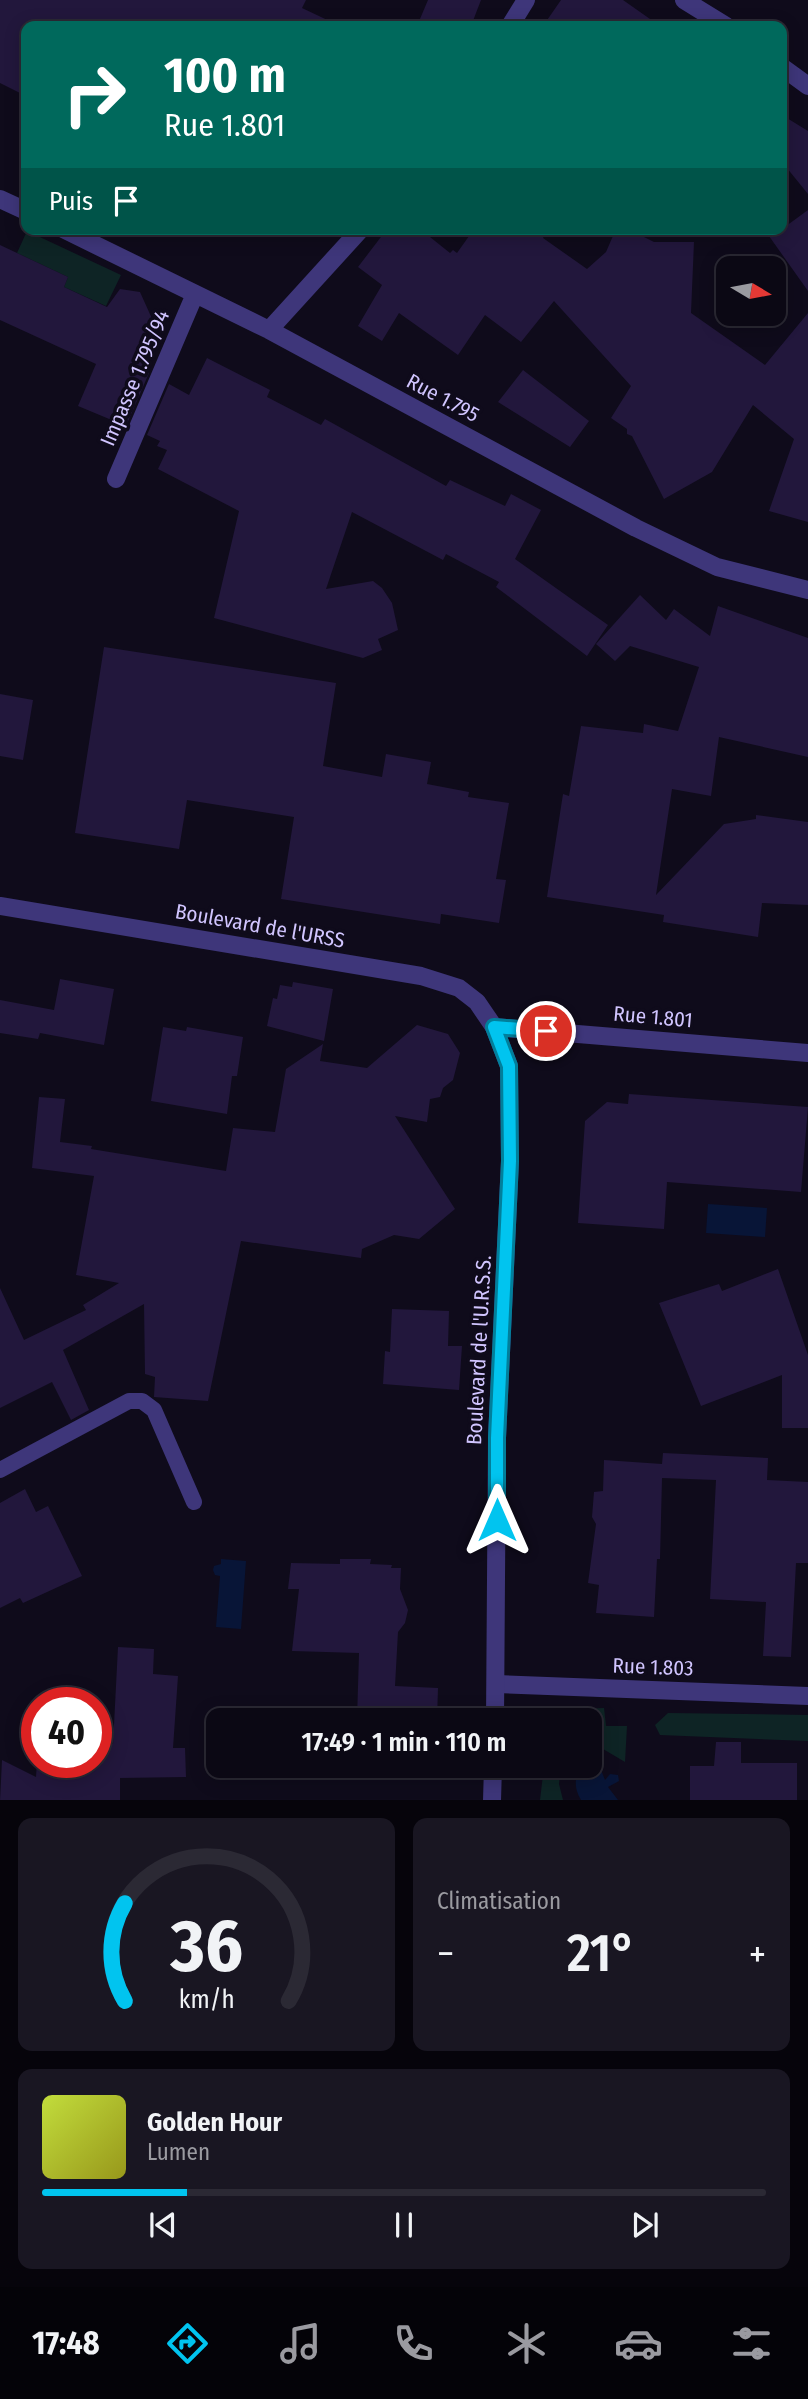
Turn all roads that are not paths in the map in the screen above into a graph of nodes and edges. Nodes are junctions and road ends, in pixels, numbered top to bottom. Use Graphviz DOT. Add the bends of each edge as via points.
graph roads {
  1 [pos="526,0"];
  2 [pos="684,0"];
  3 [pos="513,21"];
  4 [pos="718,21"];
  5 [pos="787,71"];
  6 [pos="808,86"];
  7 [pos="0,199"];
  8 [pos="21,209"];
  9 [pos="75,235"];
  10 [pos="356,235"];
  11 [pos="195,294"];
  12 [pos="269,330"];
  13 [pos="116,479"];
  14 [pos="808,590"];
  15 [pos="0,906"];
  16 [pos="494,1027"];
  17 [pos="808,1053"];
  18 [pos="0,1470"];
  19 [pos="194,1502"];
  20 [pos="497,1684"];
  21 [pos="808,1696"];
  22 [pos="496,1708"];
  23 [pos="493,1778"];
  24 [pos="492,1800"];
  1 -- 3 [label="street"];
  2 -- 4 [label="street"];
  5 -- 6 [label="street"];
  7 -- 8 [label="street"];
  9 -- 11 [label="street, Rue 1.795"];
  10 -- 12 [label="street"];
  11 -- 12 [label="street, Rue 1.795"];
  11 -- 13 [label="street, Impasse 1.795/94"];
  12 -- 14 [label="street, Rue 1.795" via="648,534 717,567"];
  15 -- 16 [label="street, Boulevard de l'URSS" via="421,976 458,988 477,1002"];
  16 -- 17 [label="street, Rue 1.801"];
  16 -- 20 [label="street, Boulevard de l'U.R.S.S." via="509,1066 510,1161 497,1438"];
  18 -- 19 [label="lane" via="129,1402 142,1401 154,1410"];
  20 -- 21 [label="street, Rue 1.803"];
  20 -- 22 [label="street, Boulevard de l'U.R.S.S."];
  23 -- 24 [label="street"];
}
